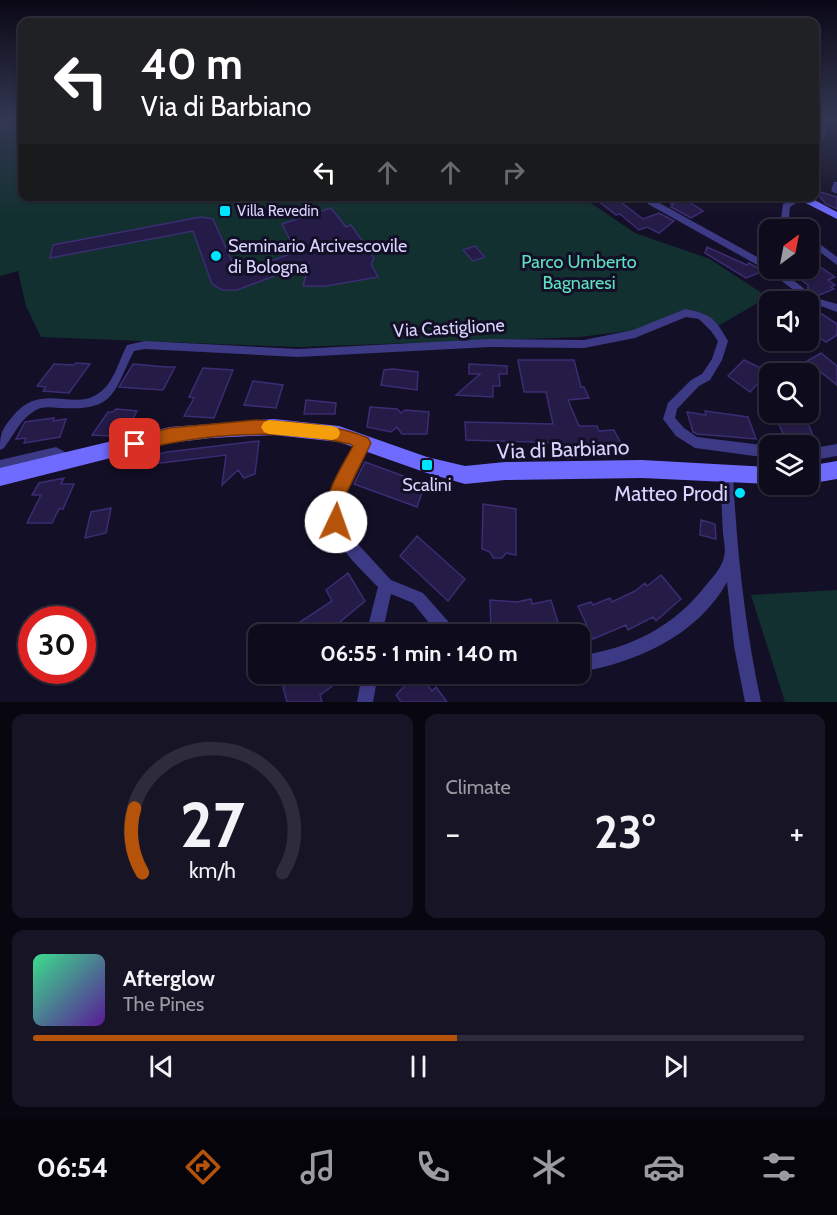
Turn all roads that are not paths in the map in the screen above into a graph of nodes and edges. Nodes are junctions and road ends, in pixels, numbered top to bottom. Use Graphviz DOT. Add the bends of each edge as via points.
graph roads {
  1 [pos="793,201"];
  2 [pos="806,201"];
  3 [pos="651,202"];
  4 [pos="837,216"];
  5 [pos="786,219"];
  6 [pos="819,247"];
  7 [pos="759,262"];
  8 [pos="837,262"];
  9 [pos="785,279"];
  10 [pos="837,308"];
  11 [pos="363,443"];
  12 [pos="0,444"];
  13 [pos="837,450"];
  14 [pos="759,451"];
  15 [pos="819,453"];
  16 [pos="64,462"];
  17 [pos="0,466"];
  18 [pos="837,470"];
  19 [pos="819,473"];
  20 [pos="727,475"];
  21 [pos="759,476"];
  22 [pos="0,477"];
  23 [pos="730,561"];
  24 [pos="386,585"];
  25 [pos="376,624"];
  26 [pos="440,624"];
  27 [pos="590,662"];
  28 [pos="368,684"];
  29 [pos="365,702"];
  30 [pos="753,702"];
  1 -- 5 [label="street" via="786,206"];
  2 -- 4 [label="street"];
  3 -- 7 [label="street"];
  6 -- 8 [label="street"];
  9 -- 10 [label="street" via="813,300"];
  11 -- 16 [label="street, Via di Barbiano" via="323,431 230,428 170,435"];
  11 -- 20 [label="street, Via di Barbiano" via="465,475 642,469"];
  11 -- 24 [label="street" via="335,498 336,522"];
  12 -- 14 [label="street, Via Castiglione" via="20,416 33,406 53,402 87,404 99,399 110,390 131,348 145,345 298,353 490,343 584,344 635,334 685,313 702,316 723,341 706,377 672,407 669,419 695,442"];
  13 -- 15 [label="street"];
  16 -- 17 [label="street" via="56,453"];
  16 -- 22 [label="street, Via di Barbiano"];
  18 -- 19 [label="street"];
  20 -- 21 [label="street, Via di Barbiano"];
  20 -- 23 [label="street"];
  23 -- 27 [label="street" via="711,595 658,638 610,659"];
  23 -- 30 [label="street"];
  24 -- 25 [label="street"];
  24 -- 26 [label="street" via="418,598"];
  28 -- 29 [label="street"];
}
